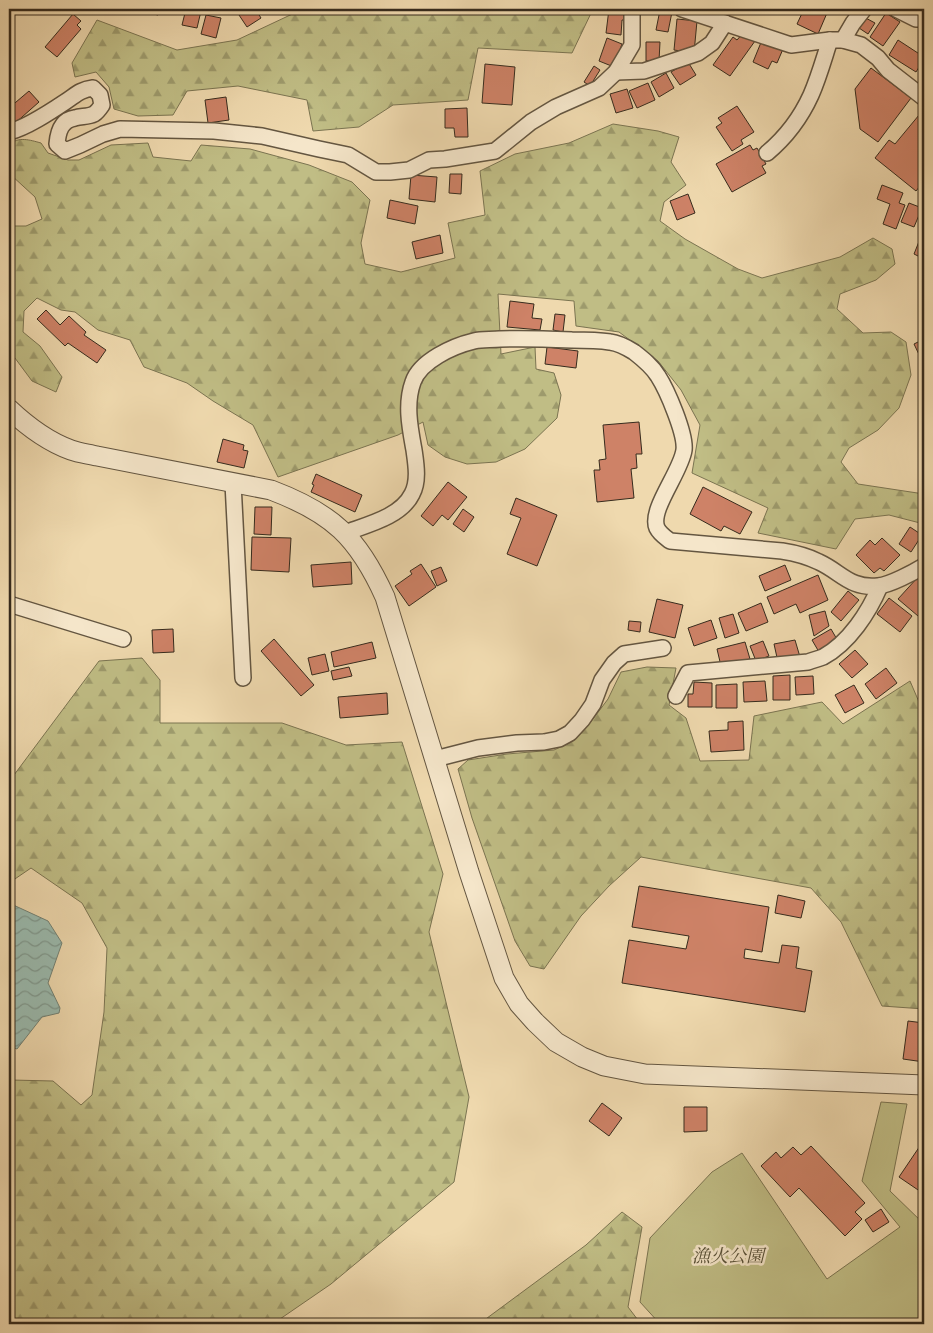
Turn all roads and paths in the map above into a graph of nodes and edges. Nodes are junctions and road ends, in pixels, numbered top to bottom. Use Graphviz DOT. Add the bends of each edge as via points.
graph roads {
  1 [pos="632,9"];
  2 [pos="682,9"];
  3 [pos="864,9"];
  4 [pos="896,9"];
  5 [pos="924,19"];
  6 [pos="725,23"];
  7 [pos="837,40"];
  8 [pos="616,72"];
  9 [pos="924,98"];
  10 [pos="9,132"];
  11 [pos="767,153"];
  12 [pos="9,409"];
  13 [pos="233,483"];
  14 [pos="344,533"];
  15 [pos="924,566"];
  16 [pos="880,586"];
  17 [pos="9,604"];
  18 [pos="123,639"];
  19 [pos="663,648"];
  20 [pos="243,678"];
  21 [pos="676,696"];
  22 [pos="434,759"];
  23 [pos="924,1086"];
  1 -- 8 [label="street" via="632,45"];
  2 -- 6 [label="street"];
  3 -- 7 [label="street"];
  4 -- 5 [label="street" via="916,19"];
  6 -- 7 [label="street" via="791,45"];
  6 -- 8 [label="street" via="712,43 698,53 644,71"];
  7 -- 9 [label="street" via="861,45"];
  7 -- 11 [label="street" via="798,117"];
  8 -- 10 [label="street" via="599,88 531,122 495,151 429,160 409,170 390,172 376,172 348,155 262,136 214,131 120,129 65,151 57,144 62,124 72,118 95,113 102,105 100,95 93,88 82,90"];
  12 -- 13 [label="street" via="43,437 70,450"];
  13 -- 14 [label="street" via="293,498 313,508"];
  13 -- 20 [label="street"];
  14 -- 16 [label="street" via="384,518 405,506 411,496 416,467 409,397 413,380 424,366 455,347 475,341 530,338 610,342 626,347 644,359 657,374 681,432 684,449 681,461 656,518 661,534 670,541 798,554 820,562 860,586"];
  14 -- 22 [label="street" via="362,553 385,597"];
  15 -- 16 [label="street"];
  16 -- 21 [label="street" via="856,627 836,649 822,657 808,662 688,673"];
  17 -- 18 [label="street"];
  19 -- 22 [label="street" via="624,654 602,680 582,720 559,739 478,748"];
  22 -- 23 [label="street" via="504,978 519,1004 556,1042 604,1066 646,1074"];
}
